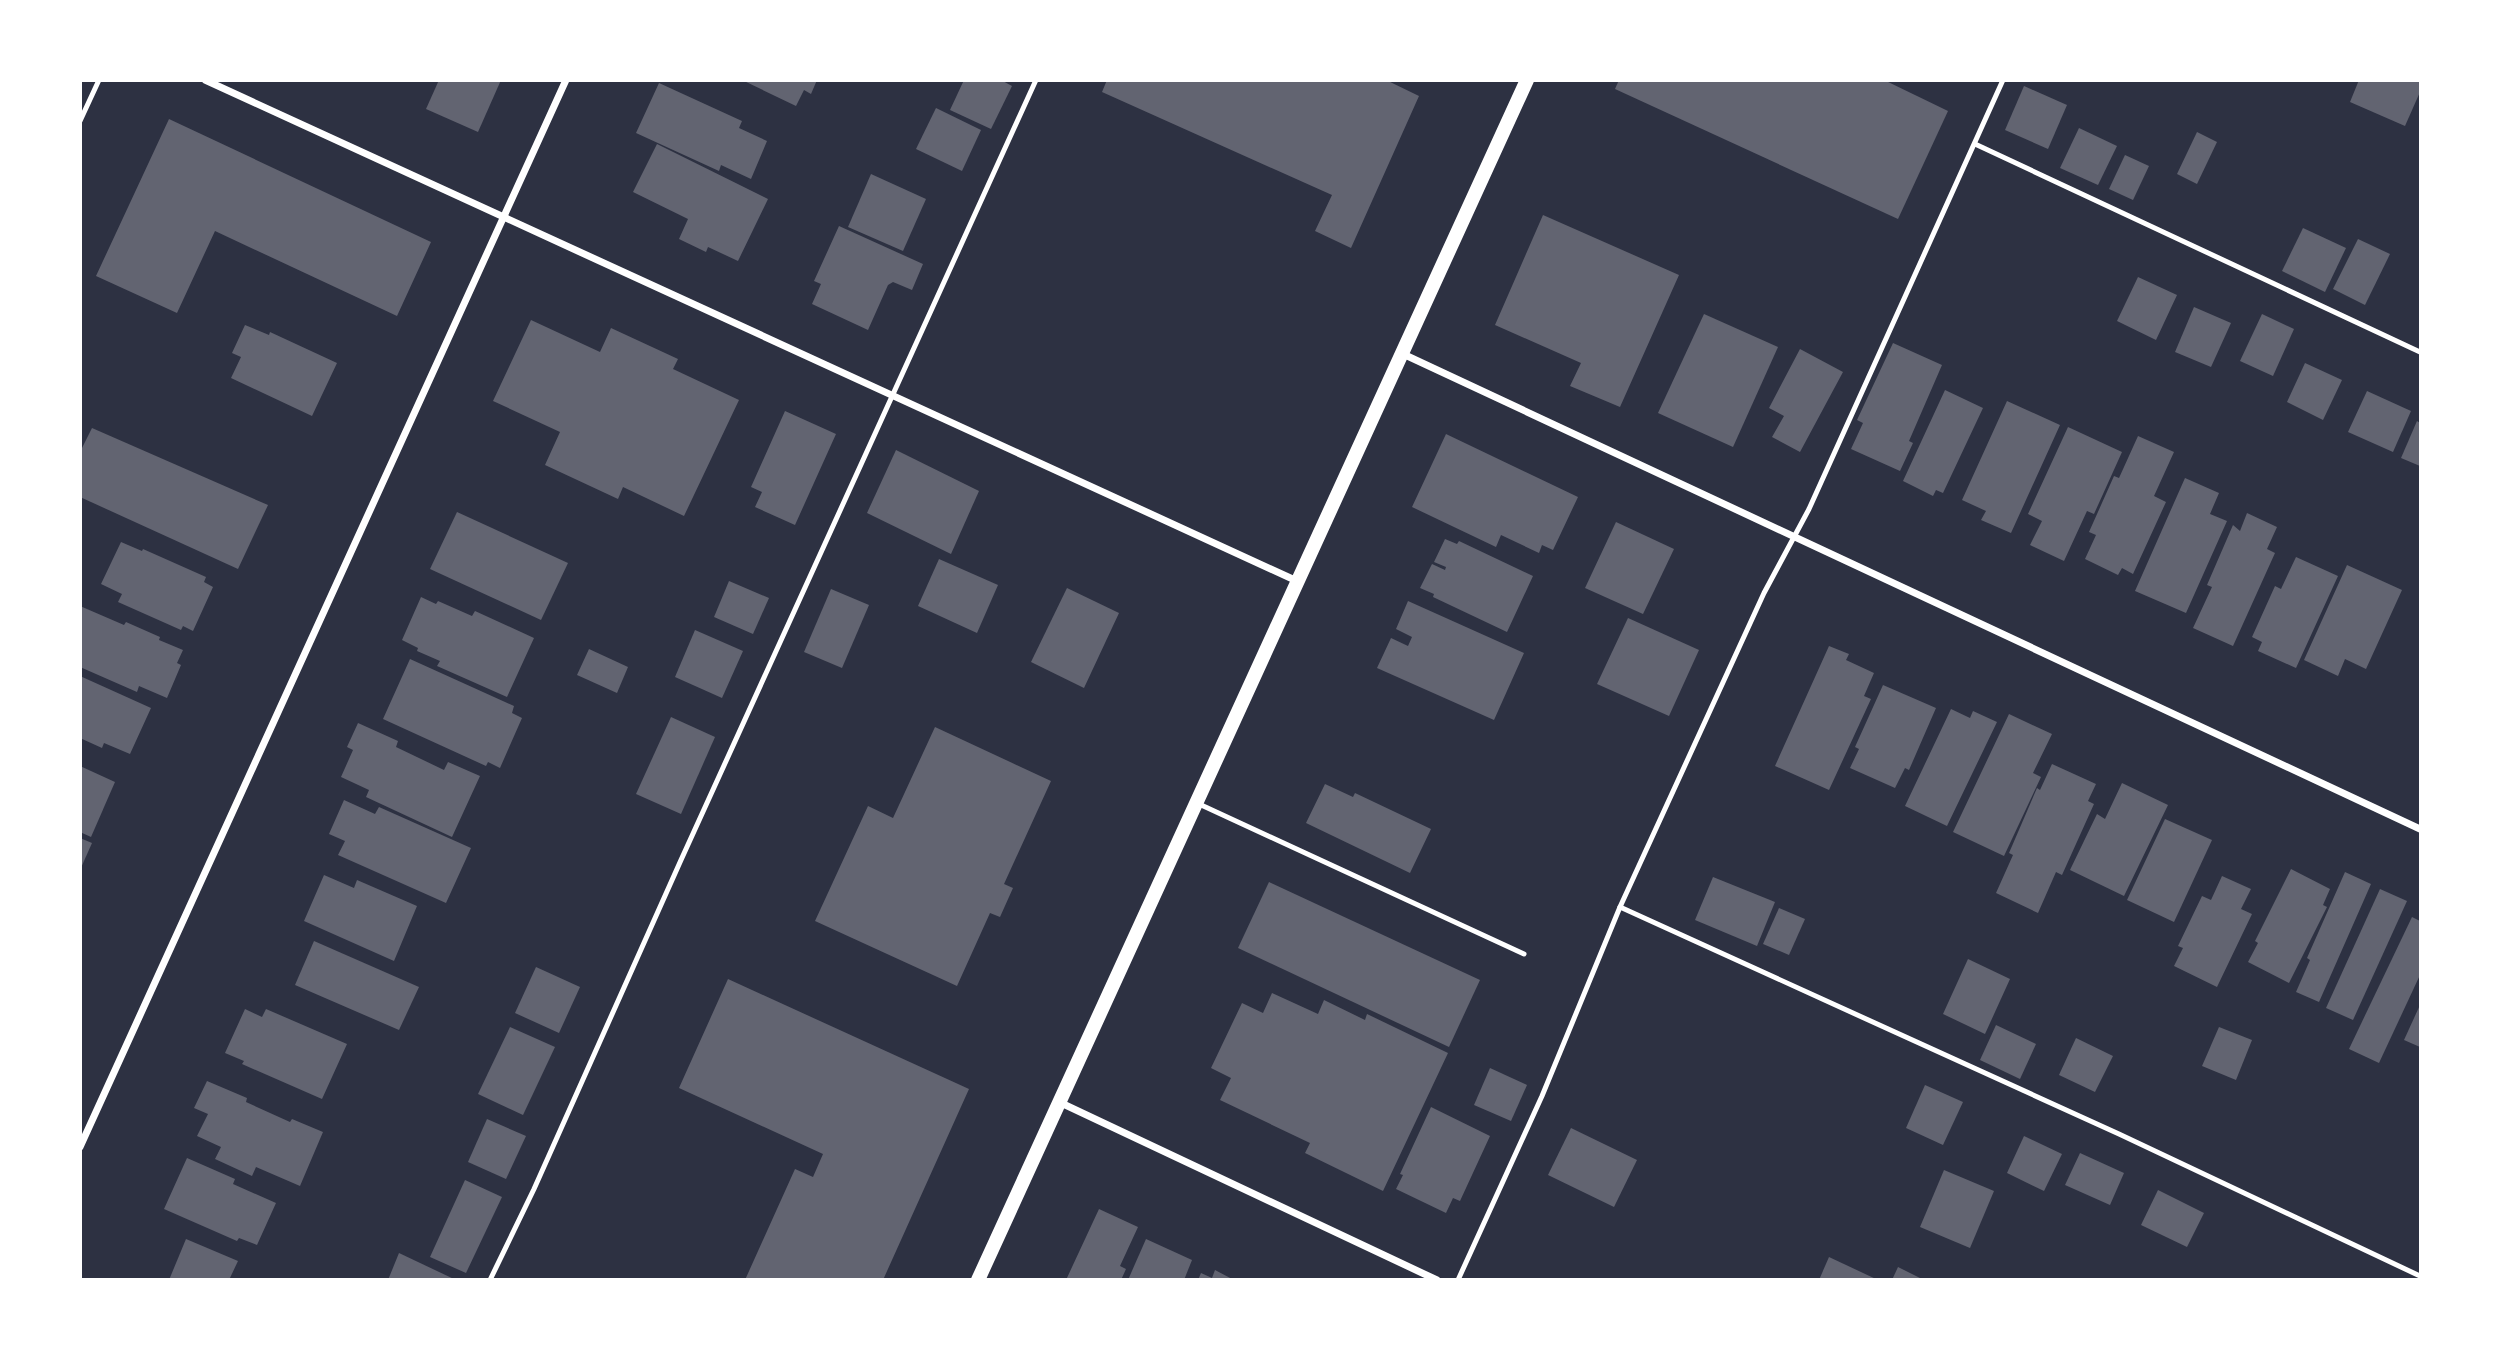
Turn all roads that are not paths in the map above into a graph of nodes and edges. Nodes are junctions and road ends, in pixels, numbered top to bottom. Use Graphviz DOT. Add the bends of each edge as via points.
graph roads {
  1 [pos="99,80"];
  2 [pos="205,80"];
  3 [pos="566,80"];
  4 [pos="1036,80"];
  5 [pos="1527,80"];
  6 [pos="2003,80"];
  7 [pos="80,121"];
  8 [pos="1975,144"];
  9 [pos="504,218"];
  10 [pos="2420,352"];
  11 [pos="1403,354"];
  12 [pos="892,395"];
  13 [pos="1795,536"];
  14 [pos="1297,581"];
  15 [pos="1196,803"];
  16 [pos="2420,829"];
  17 [pos="1620,907"];
  18 [pos="1524,954"];
  19 [pos="1059,1101"];
  20 [pos="80,1147"];
  21 [pos="2420,1276"];
  22 [pos="490,1279"];
  23 [pos="978,1279"];
  24 [pos="1437,1279"];
  25 [pos="1458,1279"];
  1 -- 7 [label="lane"];
  2 -- 9 [label="street"];
  3 -- 9 [label="street"];
  4 -- 12 [label="lane"];
  5 -- 11 [label="main road"];
  6 -- 8 [label="lane"];
  8 -- 10 [label="lane"];
  8 -- 13 [label="lane"];
  9 -- 12 [label="street"];
  9 -- 20 [label="street"];
  11 -- 13 [label="street"];
  11 -- 14 [label="main road"];
  12 -- 14 [label="street"];
  12 -- 22 [label="lane"];
  13 -- 16 [label="street"];
  13 -- 17 [label="lane" via="1764,593"];
  14 -- 15 [label="main road"];
  15 -- 18 [label="lane"];
  15 -- 19 [label="main road"];
  17 -- 21 [label="lane" via="2119,1133"];
  17 -- 25 [label="lane" via="1542,1096"];
  19 -- 23 [label="main road"];
  19 -- 24 [label="street"];
}
